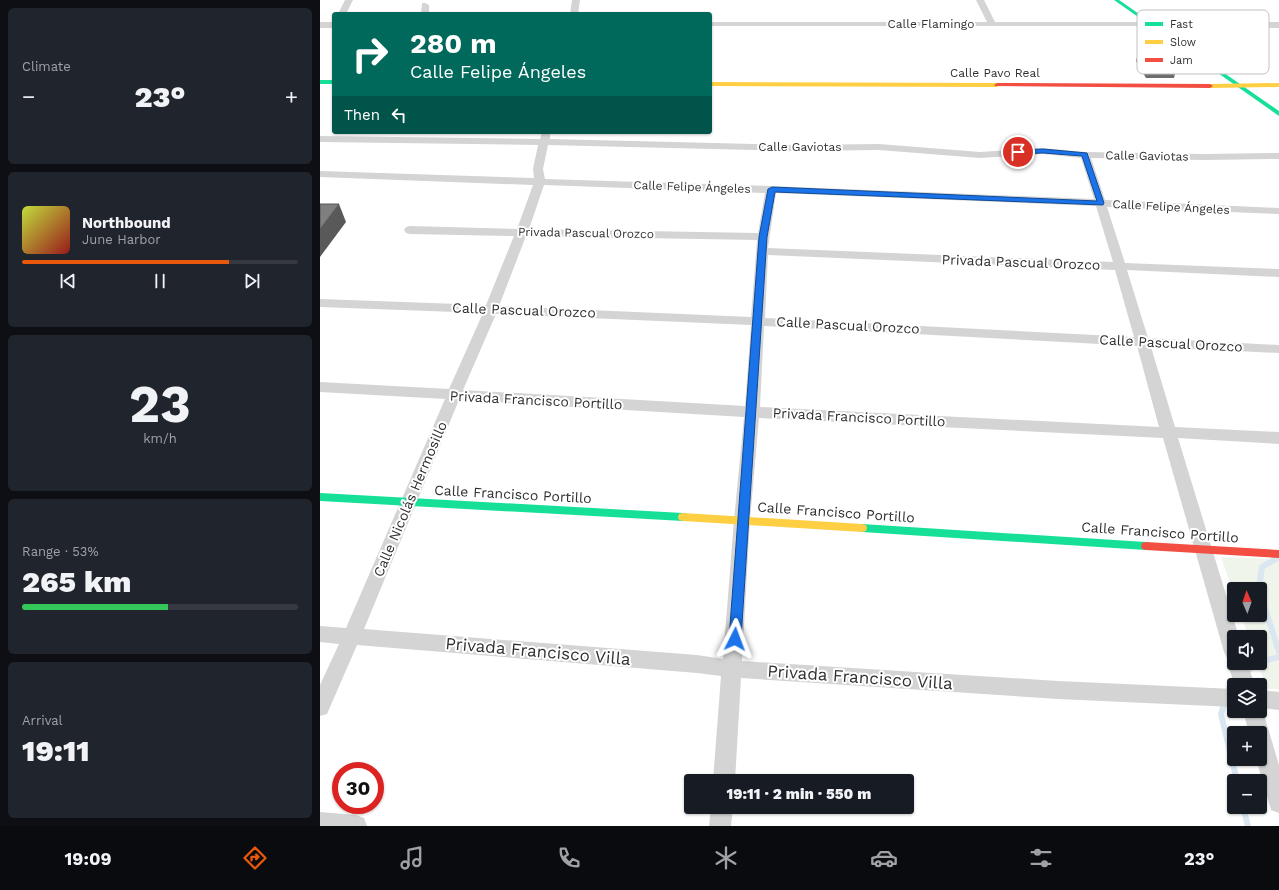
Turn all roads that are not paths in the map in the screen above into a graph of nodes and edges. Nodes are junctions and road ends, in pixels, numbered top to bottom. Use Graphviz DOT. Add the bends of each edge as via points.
graph roads {
  1 [pos="349,0"];
  2 [pos="576,0"];
  3 [pos="980,0"];
  4 [pos="1116,0"];
  5 [pos="1131,0"];
  6 [pos="425,5"];
  7 [pos="1137,10"];
  8 [pos="1144,10"];
  9 [pos="343,12"];
  10 [pos="425,12"];
  11 [pos="574,12"];
  12 [pos="1137,22"];
  13 [pos="712,24"];
  14 [pos="992,24"];
  15 [pos="320,25"];
  16 [pos="332,25"];
  17 [pos="1269,25"];
  18 [pos="1279,25"];
  19 [pos="1225,74"];
  20 [pos="1246,77"];
  21 [pos="320,82"];
  22 [pos="332,82"];
  23 [pos="712,84"];
  24 [pos="1239,85"];
  25 [pos="1257,85"];
  26 [pos="1279,85"];
  27 [pos="1274,96"];
  28 [pos="1279,114"];
  29 [pos="545,137"];
  30 [pos="320,139"];
  31 [pos="1085,155"];
  32 [pos="1279,156"];
  33 [pos="320,174"];
  34 [pos="540,181"];
  35 [pos="772,189"];
  36 [pos="1101,203"];
  37 [pos="1279,211"];
  38 [pos="410,230"];
  39 [pos="522,231"];
  40 [pos="763,244"];
  41 [pos="1120,266"];
  42 [pos="1279,273"];
  43 [pos="320,303"];
  44 [pos="491,309"];
  45 [pos="757,321"];
  46 [pos="1142,341"];
  47 [pos="1279,348"];
  48 [pos="320,387"];
  49 [pos="454,396"];
  50 [pos="752,412"];
  51 [pos="1168,432"];
  52 [pos="1279,438"];
  53 [pos="320,497"];
  54 [pos="407,502"];
  55 [pos="742,520"];
  56 [pos="1202,549"];
  57 [pos="1279,554"];
  58 [pos="1227,630"];
  59 [pos="320,634"];
  60 [pos="352,636"];
  61 [pos="733,669"];
  62 [pos="1227,698"];
  63 [pos="1267,700"];
  64 [pos="1279,701"];
  65 [pos="320,707"];
  66 [pos="1267,759"];
  67 [pos="725,774"];
  68 [pos="1279,802"];
  69 [pos="721,814"];
  70 [pos="320,823"];
  71 [pos="356,826"];
  72 [pos="720,826"];
  1 -- 9 [label="street"];
  2 -- 11 [label="street"];
  3 -- 14 [label="street"];
  4 -- 7 [label="street"];
  5 -- 8 [label="street"];
  6 -- 10 [label="street"];
  12 -- 14 [label="street, Calle Flamingo"];
  13 -- 14 [label="street, Calle Flamingo"];
  15 -- 16 [label="street"];
  17 -- 18 [label="street, Calle Flamingo"];
  19 -- 24 [label="street"];
  20 -- 25 [label="street"];
  21 -- 22 [label="street"];
  23 -- 24 [label="street, Calle Pavo Real"];
  24 -- 25 [label="street, Calle Pavo Real"];
  24 -- 28 [label="street"];
  25 -- 26 [label="street, Calle Pavo Real"];
  25 -- 27 [label="street"];
  29 -- 30 [label="street, Calle Gaviotas" via="385,142"];
  29 -- 31 [label="street, Calle Gaviotas" via="787,148 879,147 980,156 1043,151"];
  29 -- 34 [label="street, Calle Nicolás Hermosillo" via="538,169"];
  31 -- 32 [label="street, Calle Gaviotas"];
  31 -- 36 [label="street"];
  33 -- 34 [label="street, Calle Felipe Ángeles"];
  34 -- 35 [label="street, Calle Felipe Ángeles"];
  34 -- 39 [label="street, Calle Nicolás Hermosillo"];
  35 -- 36 [label="street, Calle Felipe Ángeles"];
  35 -- 40 [label="street"];
  36 -- 37 [label="street, Calle Felipe Ángeles"];
  36 -- 41 [label="street"];
  38 -- 39 [label="street, Privada Pascual Orozco"];
  39 -- 40 [label="street, Privada Pascual Orozco"];
  39 -- 44 [label="street, Calle Nicolás Hermosillo"];
  40 -- 41 [label="street, Privada Pascual Orozco"];
  40 -- 45 [label="street"];
  41 -- 42 [label="street, Privada Pascual Orozco"];
  41 -- 46 [label="street"];
  43 -- 44 [label="street, Calle Pascual Orozco"];
  44 -- 45 [label="street, Calle Pascual Orozco"];
  44 -- 49 [label="street, Calle Nicolás Hermosillo"];
  45 -- 46 [label="street, Calle Pascual Orozco"];
  45 -- 50 [label="street"];
  46 -- 47 [label="street, Calle Pascual Orozco"];
  46 -- 51 [label="street"];
  48 -- 49 [label="street, Privada Francisco Portillo"];
  49 -- 50 [label="street, Privada Francisco Portillo"];
  49 -- 54 [label="street, Calle Nicolás Hermosillo"];
  50 -- 51 [label="street, Privada Francisco Portillo"];
  50 -- 55 [label="street"];
  51 -- 52 [label="street, Privada Francisco Portillo"];
  51 -- 56 [label="street"];
  53 -- 54 [label="street, Calle Francisco Portillo"];
  54 -- 55 [label="street, Calle Francisco Portillo"];
  54 -- 60 [label="street, Calle Nicolás Hermosillo"];
  55 -- 56 [label="street, Calle Francisco Portillo"];
  55 -- 61 [label="street"];
  56 -- 57 [label="street, Calle Francisco Portillo"];
  56 -- 58 [label="street"];
  59 -- 60 [label="street, Privada Francisco Villa"];
  60 -- 61 [label="street, Privada Francisco Villa"];
  60 -- 65 [label="street, Calle Nicolás Hermosillo"];
  61 -- 62 [label="street, Privada Francisco Villa" via="1058,690"];
  61 -- 67 [label="street"];
  63 -- 64 [label="street"];
  66 -- 68 [label="street"];
  69 -- 72 [label="street"];
  70 -- 71 [label="street"];
}
